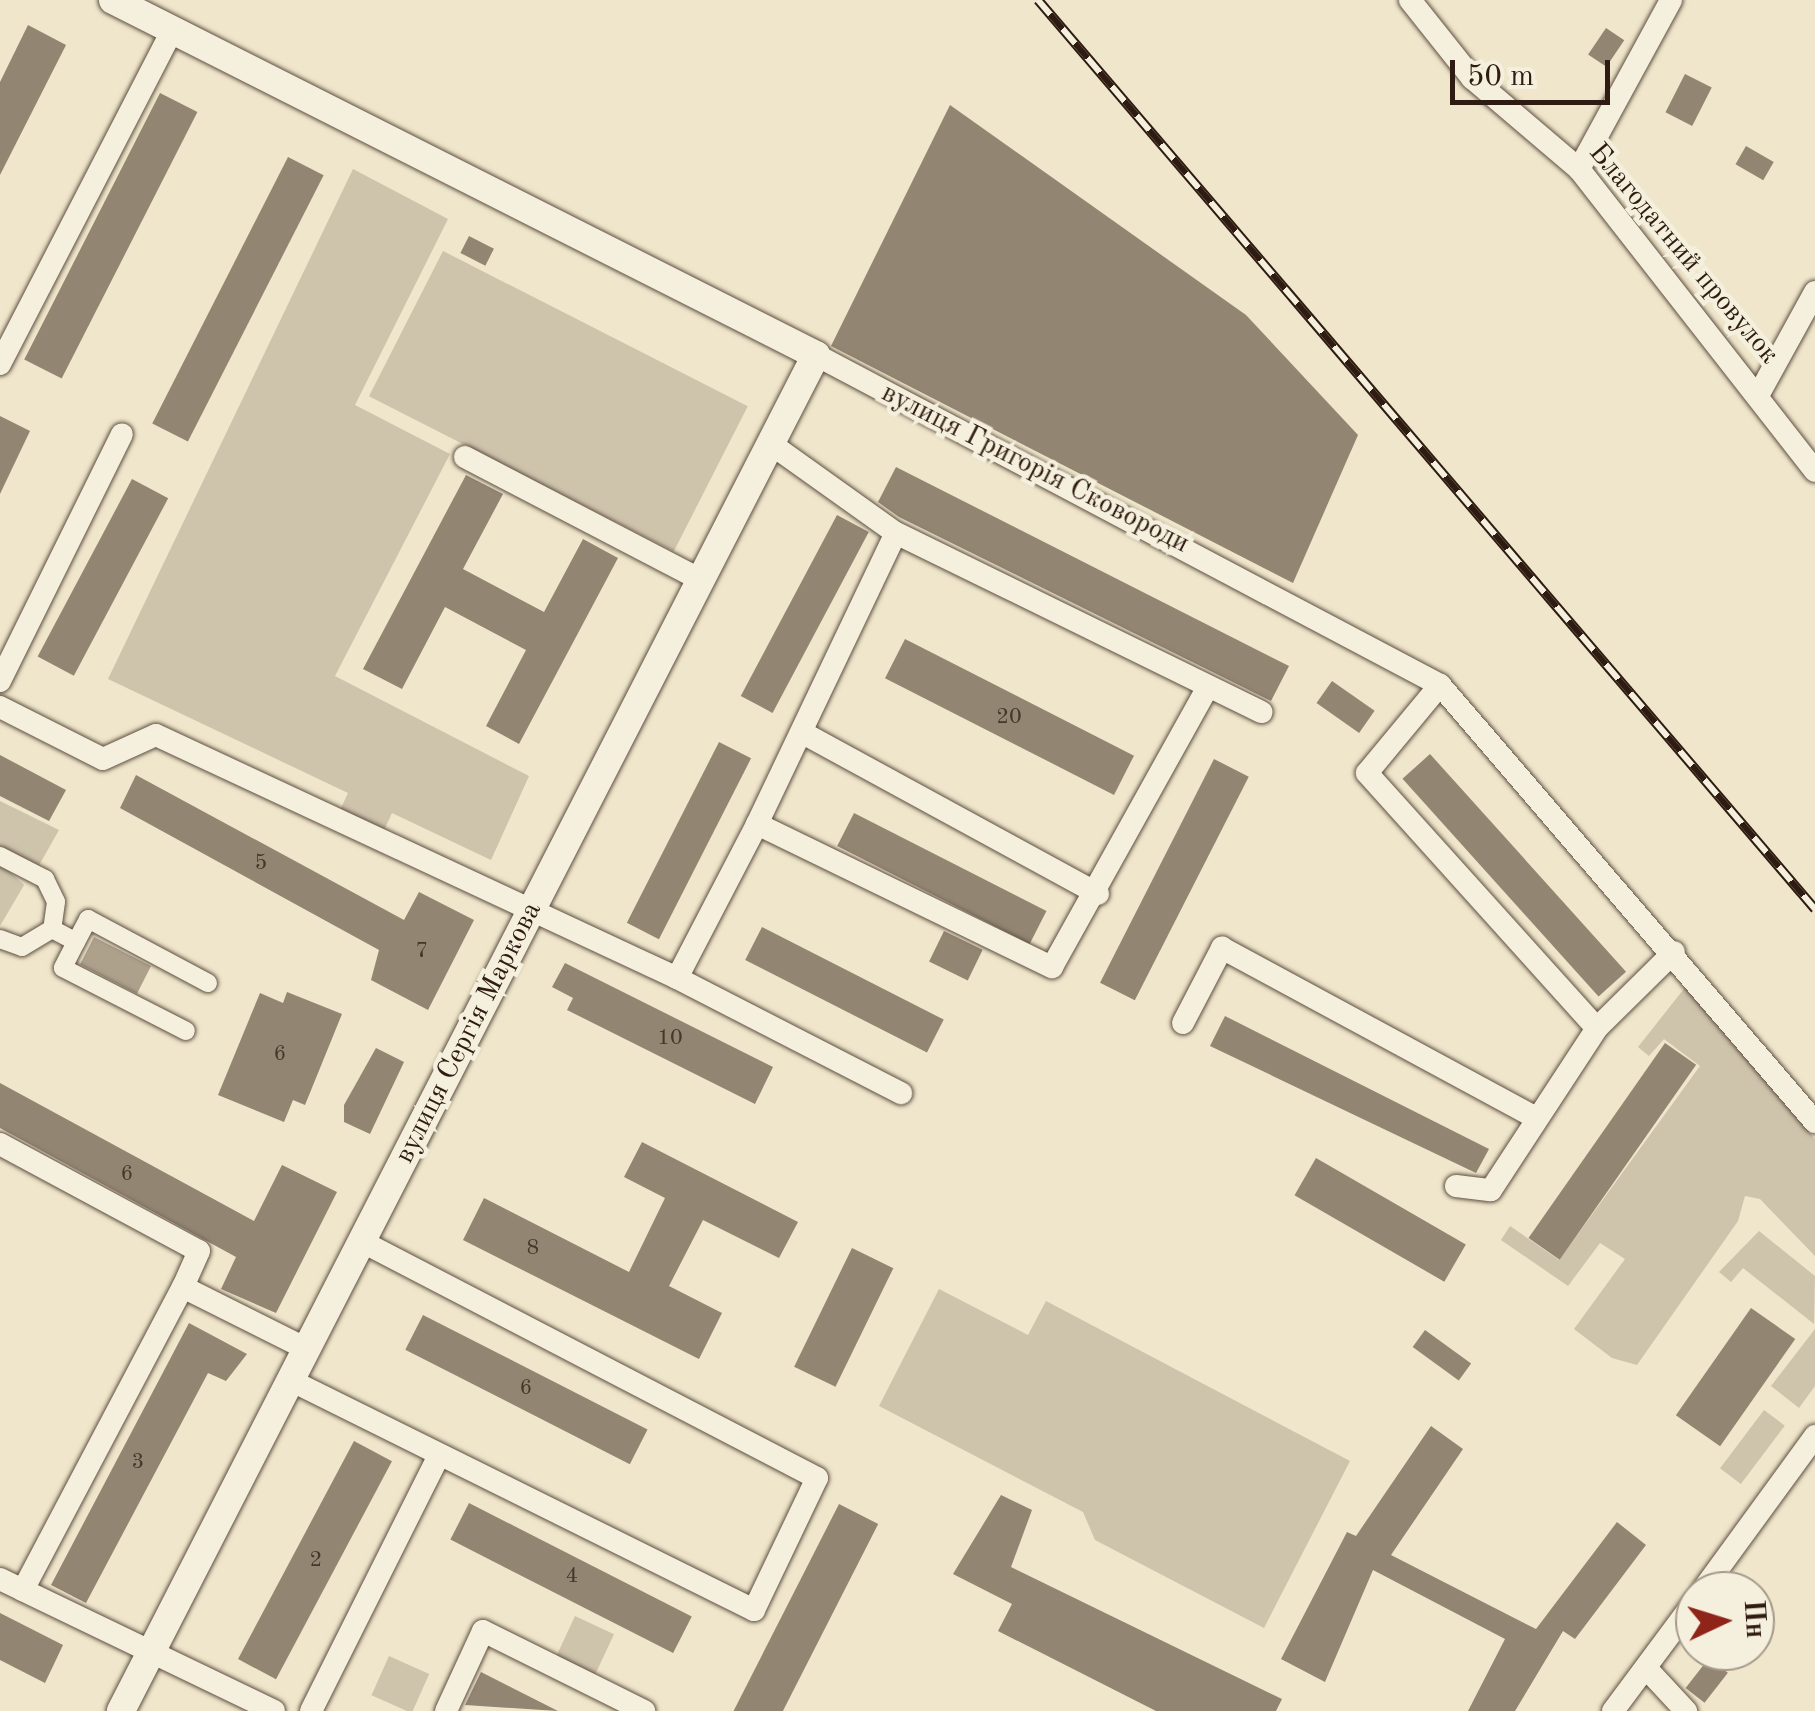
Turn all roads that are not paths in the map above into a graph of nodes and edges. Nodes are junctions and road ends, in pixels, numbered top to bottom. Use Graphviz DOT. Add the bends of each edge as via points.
graph roads {
  1 [pos="112,0"];
  2 [pos="1410,0"];
  3 [pos="1671,0"];
  4 [pos="173,29"];
  5 [pos="1579,169"];
  6 [pos="1815,292"];
  7 [pos="816,355"];
  8 [pos="0,364"];
  9 [pos="1760,392"];
  10 [pos="122,434"];
  11 [pos="771,444"];
  12 [pos="465,457"];
  13 [pos="1815,470"];
  14 [pos="896,534"];
  15 [pos="701,580"];
  16 [pos="0,682"];
  17 [pos="1440,685"];
  18 [pos="1206,690"];
  19 [pos="0,707"];
  20 [pos="1260,712"];
  21 [pos="803,734"];
  22 [pos="757,824"];
  23 [pos="0,856"];
  24 [pos="1098,894"];
  25 [pos="532,910"];
  26 [pos="52,929"];
  27 [pos="0,939"];
  28 [pos="76,942"];
  29 [pos="1674,952"];
  30 [pos="677,978"];
  31 [pos="208,982"];
  32 [pos="1182,1024"];
  33 [pos="1597,1028"];
  34 [pos="186,1031"];
  35 [pos="902,1093"];
  36 [pos="1534,1116"];
  37 [pos="1815,1122"];
  38 [pos="0,1144"];
  39 [pos="1456,1186"];
  40 [pos="361,1240"];
  41 [pos="183,1287"];
  42 [pos="306,1348"];
  43 [pos="290,1380"];
  44 [pos="1815,1436"];
  45 [pos="439,1455"];
  46 [pos="1717,1571"];
  47 [pos="0,1578"];
  48 [pos="23,1590"];
  49 [pos="1675,1628"];
  50 [pos="149,1653"];
  51 [pos="1646,1668"];
  52 [pos="121,1711"];
  53 [pos="274,1711"];
  54 [pos="311,1711"];
  55 [pos="446,1711"];
  56 [pos="644,1711"];
  57 [pos="1613,1711"];
  58 [pos="1686,1711"];
  1 -- 4 [label="street, вулиця Григорія Сковороди"];
  2 -- 5 [label="street, Благодатний провулок" via="1472,78"];
  3 -- 5 [label="street"];
  4 -- 7 [label="street, вулиця Григорія Сковороди"];
  4 -- 8 [label="street"];
  5 -- 9 [label="street, Благодатний провулок"];
  6 -- 9 [label="street"];
  7 -- 11 [label="street, вулиця Сергія Маркова"];
  7 -- 17 [label="street, вулиця Григорія Сковороди"];
  9 -- 13 [label="street, Благодатний провулок"];
  10 -- 16 [label="street"];
  11 -- 14 [label="street"];
  11 -- 15 [label="street, вулиця Сергія Маркова"];
  12 -- 15 [label="street"];
  14 -- 18 [label="street"];
  14 -- 21 [label="street"];
  15 -- 25 [label="street, вулиця Сергія Маркова"];
  17 -- 29 [label="street, вулиця Григорія Сковороди"];
  17 -- 33 [label="street" via="1368,773"];
  18 -- 20 [label="street"];
  18 -- 24 [label="street"];
  19 -- 25 [label="street" via="103,760 156,736"];
  21 -- 22 [label="street"];
  21 -- 24 [label="street"];
  22 -- 24 [label="street" via="1052,967"];
  22 -- 30 [label="street"];
  23 -- 26 [label="street" via="45,879 56,902"];
  25 -- 30 [label="street"];
  25 -- 40 [label="street, вулиця Сергія Маркова"];
  26 -- 27 [label="street" via="22,947"];
  26 -- 28 [label="street"];
  28 -- 31 [label="street" via="88,919"];
  28 -- 34 [label="street" via="63,968"];
  29 -- 33 [label="street"];
  29 -- 37 [label="street, вулиця Григорія Сковороди"];
  30 -- 35 [label="street"];
  32 -- 36 [label="street" via="1222,948"];
  33 -- 36 [label="street"];
  36 -- 39 [label="street" via="1491,1190"];
  38 -- 41 [label="street" via="199,1251"];
  40 -- 42 [label="street, вулиця Сергія Маркова"];
  40 -- 45 [label="street" via="817,1478 754,1610"];
  41 -- 42 [label="street"];
  41 -- 48 [label="street"];
  42 -- 43 [label="street, вулиця Сергія Маркова"];
  43 -- 45 [label="street"];
  43 -- 50 [label="street, вулиця Сергія Маркова"];
  44 -- 46 [label="street"];
  45 -- 54 [label="street"];
  47 -- 48 [label="street"];
  48 -- 50 [label="street"];
  49 -- 51 [label="street"];
  50 -- 52 [label="street, вулиця Сергія Маркова"];
  50 -- 53 [label="street"];
  51 -- 57 [label="street"];
  51 -- 58 [label="street"];
  55 -- 56 [label="street" via="484,1631"];
}
